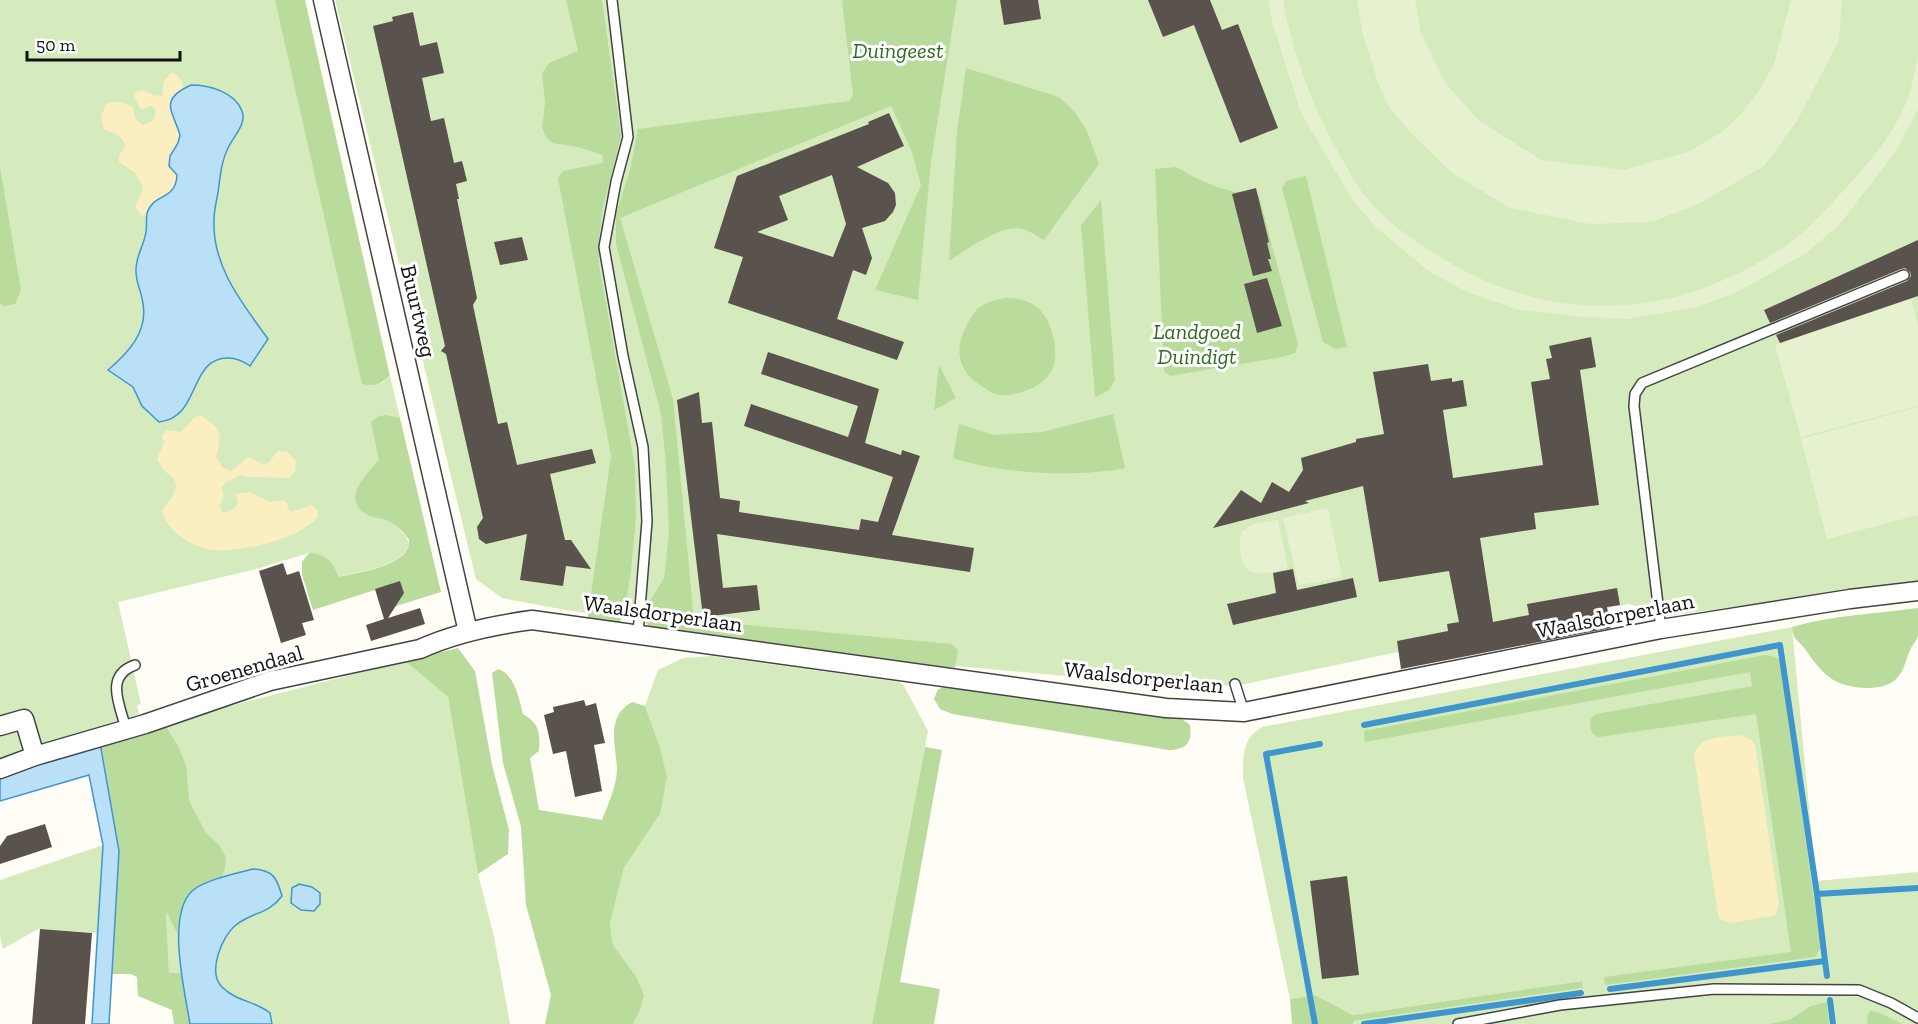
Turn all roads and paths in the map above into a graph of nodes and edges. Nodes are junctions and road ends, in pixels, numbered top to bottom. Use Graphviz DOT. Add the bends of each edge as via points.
graph roads {
  1 [pos="323,0"];
  2 [pos="612,0"];
  3 [pos="1904,275"];
  4 [pos="1918,591"];
  5 [pos="1661,629"];
  6 [pos="468,632"];
  7 [pos="638,633"];
  8 [pos="135,665"];
  9 [pos="1235,684"];
  10 [pos="1244,712"];
  11 [pos="0,726"];
  12 [pos="126,729"];
  13 [pos="35,756"];
  14 [pos="0,769"];
  15 [pos="1918,1018"];
  16 [pos="1458,1024"];
  1 -- 6 [label="street, Buurtweg"];
  2 -- 7 [label="lane" via="628,137 604,247 643,447 647,521"];
  3 -- 5 [label="lane" via="1642,383 1634,406"];
  4 -- 5 [label="street, Waalsdorperlaan"];
  5 -- 10 [label="street, Waalsdorperlaan"];
  6 -- 7 [label="street, Waalsdorperlaan" via="532,620"];
  6 -- 12 [label="street, Groenendaal" via="420,649 270,681"];
  7 -- 10 [label="street, Waalsdorperlaan" via="1166,708"];
  8 -- 12 [label="lane" via="124,669 115,687"];
  9 -- 10 [label="lane"];
  11 -- 13 [label="street" via="24,719"];
  12 -- 13 [label="street, Groenendaal"];
  13 -- 14 [label="street, Groenendaal"];
  15 -- 16 [label="lane" via="1859,990 1714,989 1560,1005"];
}
